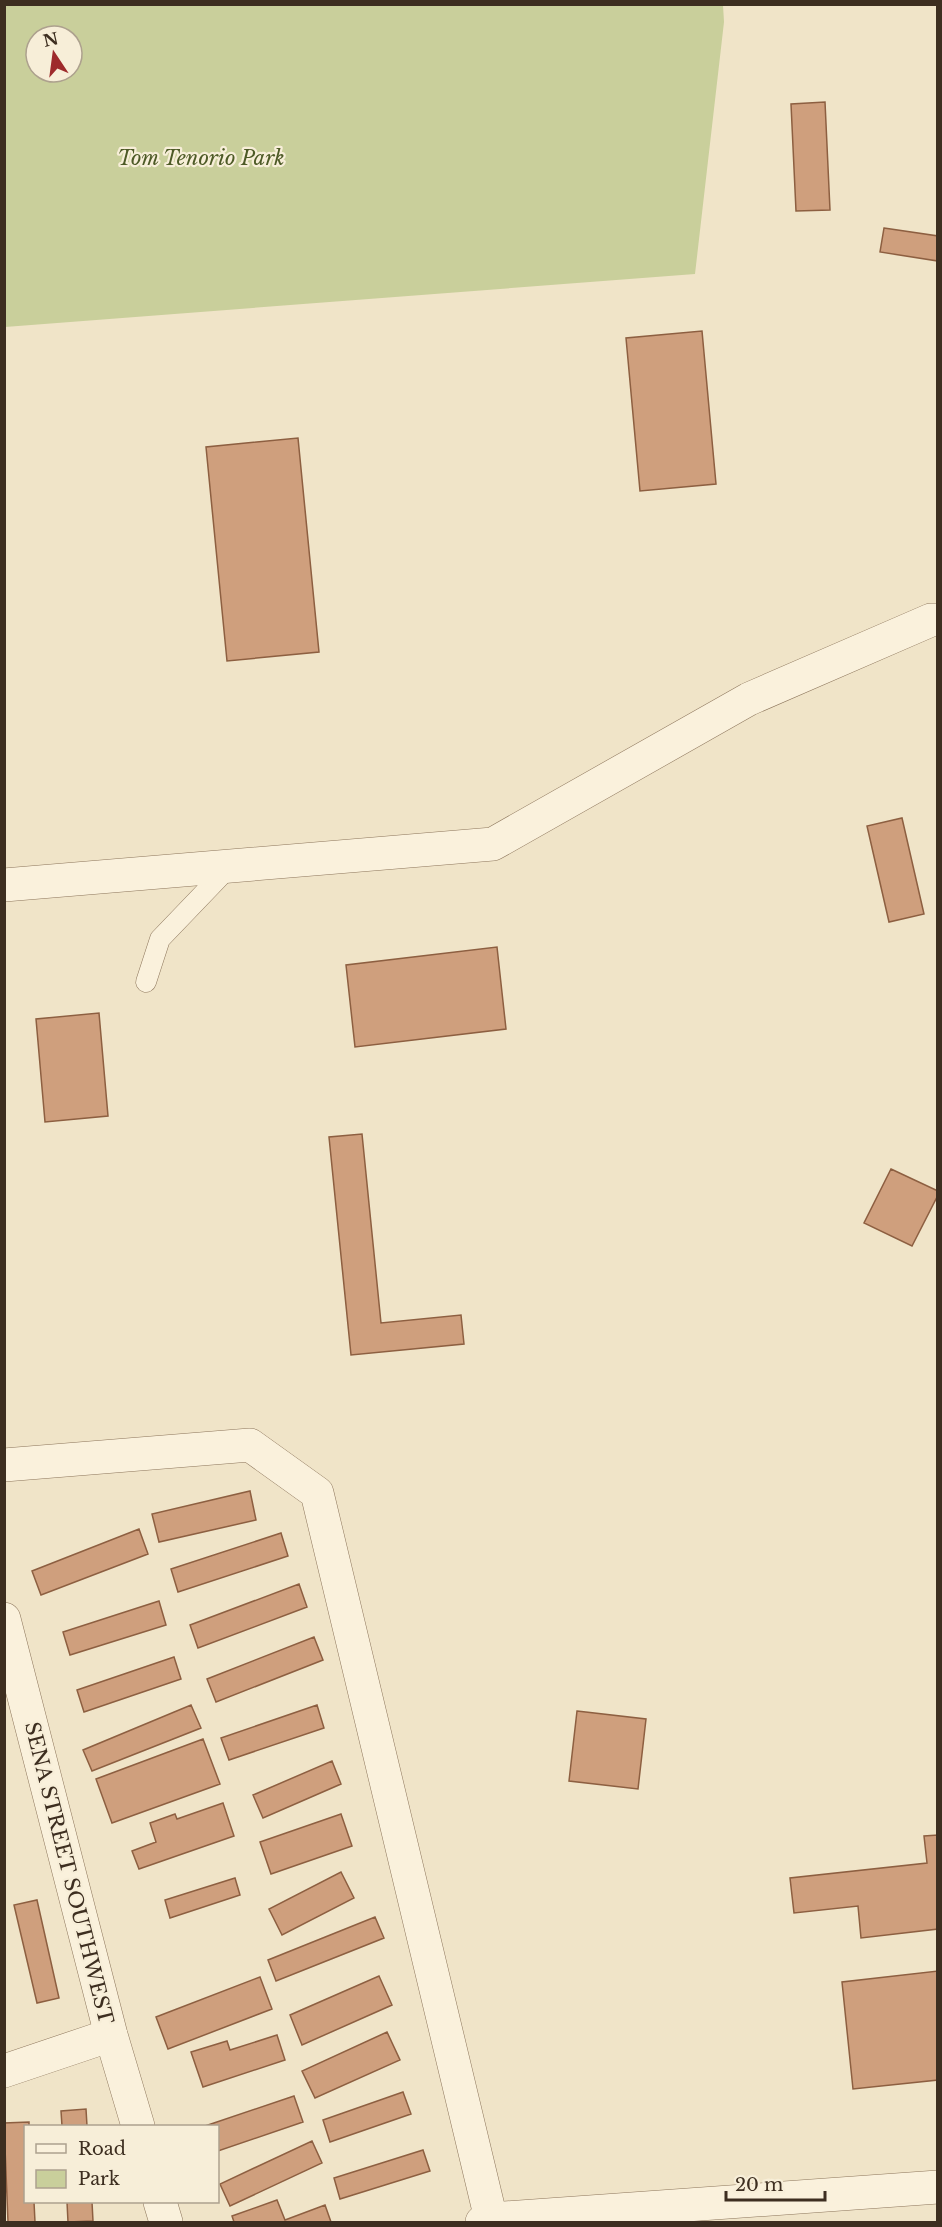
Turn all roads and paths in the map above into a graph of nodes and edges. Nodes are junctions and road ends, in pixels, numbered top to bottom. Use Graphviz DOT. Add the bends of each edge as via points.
graph roads {
  1 [pos="938,620"];
  2 [pos="230,866"];
  3 [pos="4,885"];
  4 [pos="146,982"];
  5 [pos="4,1465"];
  6 [pos="4,1619"];
  7 [pos="111,2035"];
  8 [pos="4,2071"];
  9 [pos="137,2125"];
  10 [pos="938,2187"];
  11 [pos="160,2203"];
  12 [pos="487,2221"];
  13 [pos="166,2223"];
  1 -- 2 [label="street" via="749,699 493,844"];
  2 -- 3 [label="street"];
  2 -- 4 [label="lane" via="160,939"];
  5 -- 12 [label="street" via="250,1445 318,1493"];
  6 -- 7 [label="street, SENA STREET SOUTHWEST"];
  7 -- 8 [label="street"];
  7 -- 9 [label="street, SENA STREET SOUTHWEST"];
  10 -- 12 [label="street"];
  11 -- 13 [label="street"];
}
